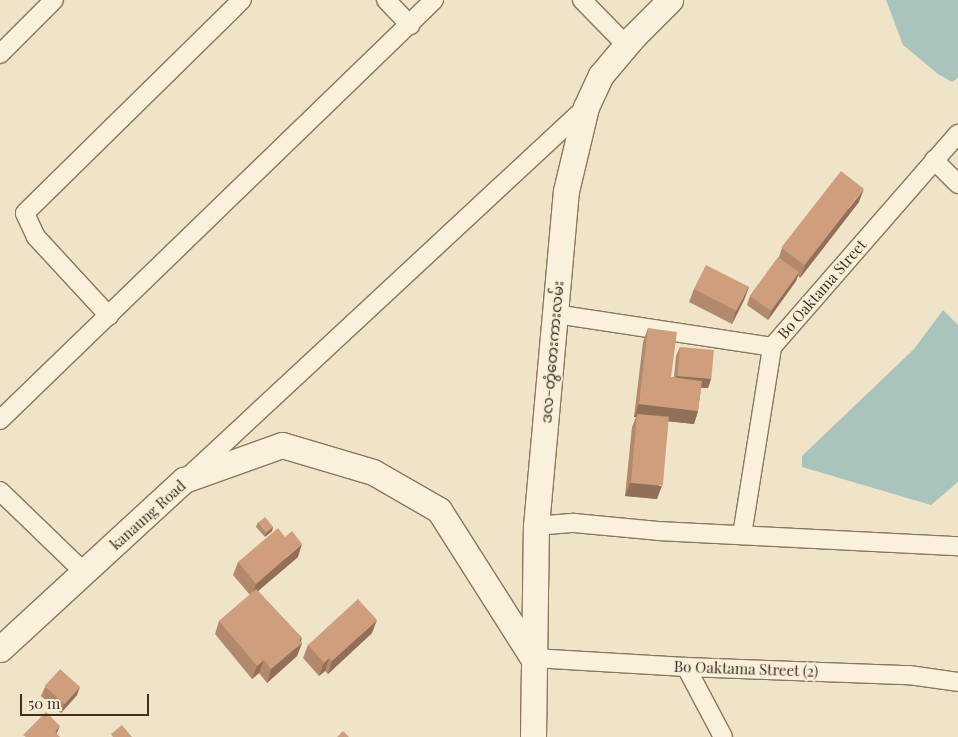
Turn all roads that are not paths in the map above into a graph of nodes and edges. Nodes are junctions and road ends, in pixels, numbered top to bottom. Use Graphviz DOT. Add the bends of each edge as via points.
graph roads {
  1 [pos="54,0"];
  2 [pos="242,0"];
  3 [pos="386,0"];
  4 [pos="434,0"];
  5 [pos="582,0"];
  6 [pos="670,0"];
  7 [pos="410,25"];
  8 [pos="626,45"];
  9 [pos="0,54"];
  10 [pos="586,107"];
  11 [pos="958,134"];
  12 [pos="934,160"];
  13 [pos="958,184"];
  14 [pos="555,314"];
  15 [pos="109,316"];
  16 [pos="772,347"];
  17 [pos="2,413"];
  18 [pos="184,480"];
  19 [pos="0,491"];
  20 [pos="536,526"];
  21 [pos="742,535"];
  22 [pos="958,546"];
  23 [pos="85,573"];
  24 [pos="0,649"];
  25 [pos="533,658"];
  26 [pos="686,667"];
  27 [pos="958,682"];
  28 [pos="533,737"];
  29 [pos="723,737"];
  1 -- 9 [label="street"];
  2 -- 15 [label="street" via="25,213 36,238"];
  3 -- 7 [label="street"];
  4 -- 7 [label="street"];
  5 -- 8 [label="street"];
  6 -- 8 [label="main road, ဒလ-တွံတေးကားလမ်း"];
  7 -- 15 [label="street"];
  8 -- 10 [label="main road, ဒလ-တွံတေးကားလမ်း" via="601,75"];
  10 -- 14 [label="main road, ဒလ-တွံတေးကားလမ်း" via="566,191"];
  10 -- 18 [label="street"];
  11 -- 12 [label="street, Bo Oaktama Street"];
  12 -- 13 [label="street"];
  12 -- 16 [label="street, Bo Oaktama Street"];
  14 -- 16 [label="street"];
  14 -- 20 [label="main road, ဒလ-တွံတေးကားလမ်း"];
  15 -- 17 [label="street"];
  16 -- 21 [label="street, Bo Oaktama Street"];
  18 -- 23 [label="main road, kanaung Road"];
  18 -- 25 [label="main road, kanaung Road" via="282,446 373,472 439,510"];
  19 -- 23 [label="street"];
  20 -- 21 [label="street" via="574,523"];
  20 -- 25 [label="main road, ဒလ-တွံတေးကားလမ်း"];
  21 -- 22 [label="street"];
  23 -- 24 [label="main road, kanaung Road"];
  25 -- 26 [label="street, Bo Oaktama Street (2)"];
  25 -- 28 [label="main road, ဒလ-တွံတေးကားလမ်း"];
  26 -- 27 [label="street, Bo Oaktama Street (2)" via="909,675"];
  26 -- 29 [label="street"];
}
